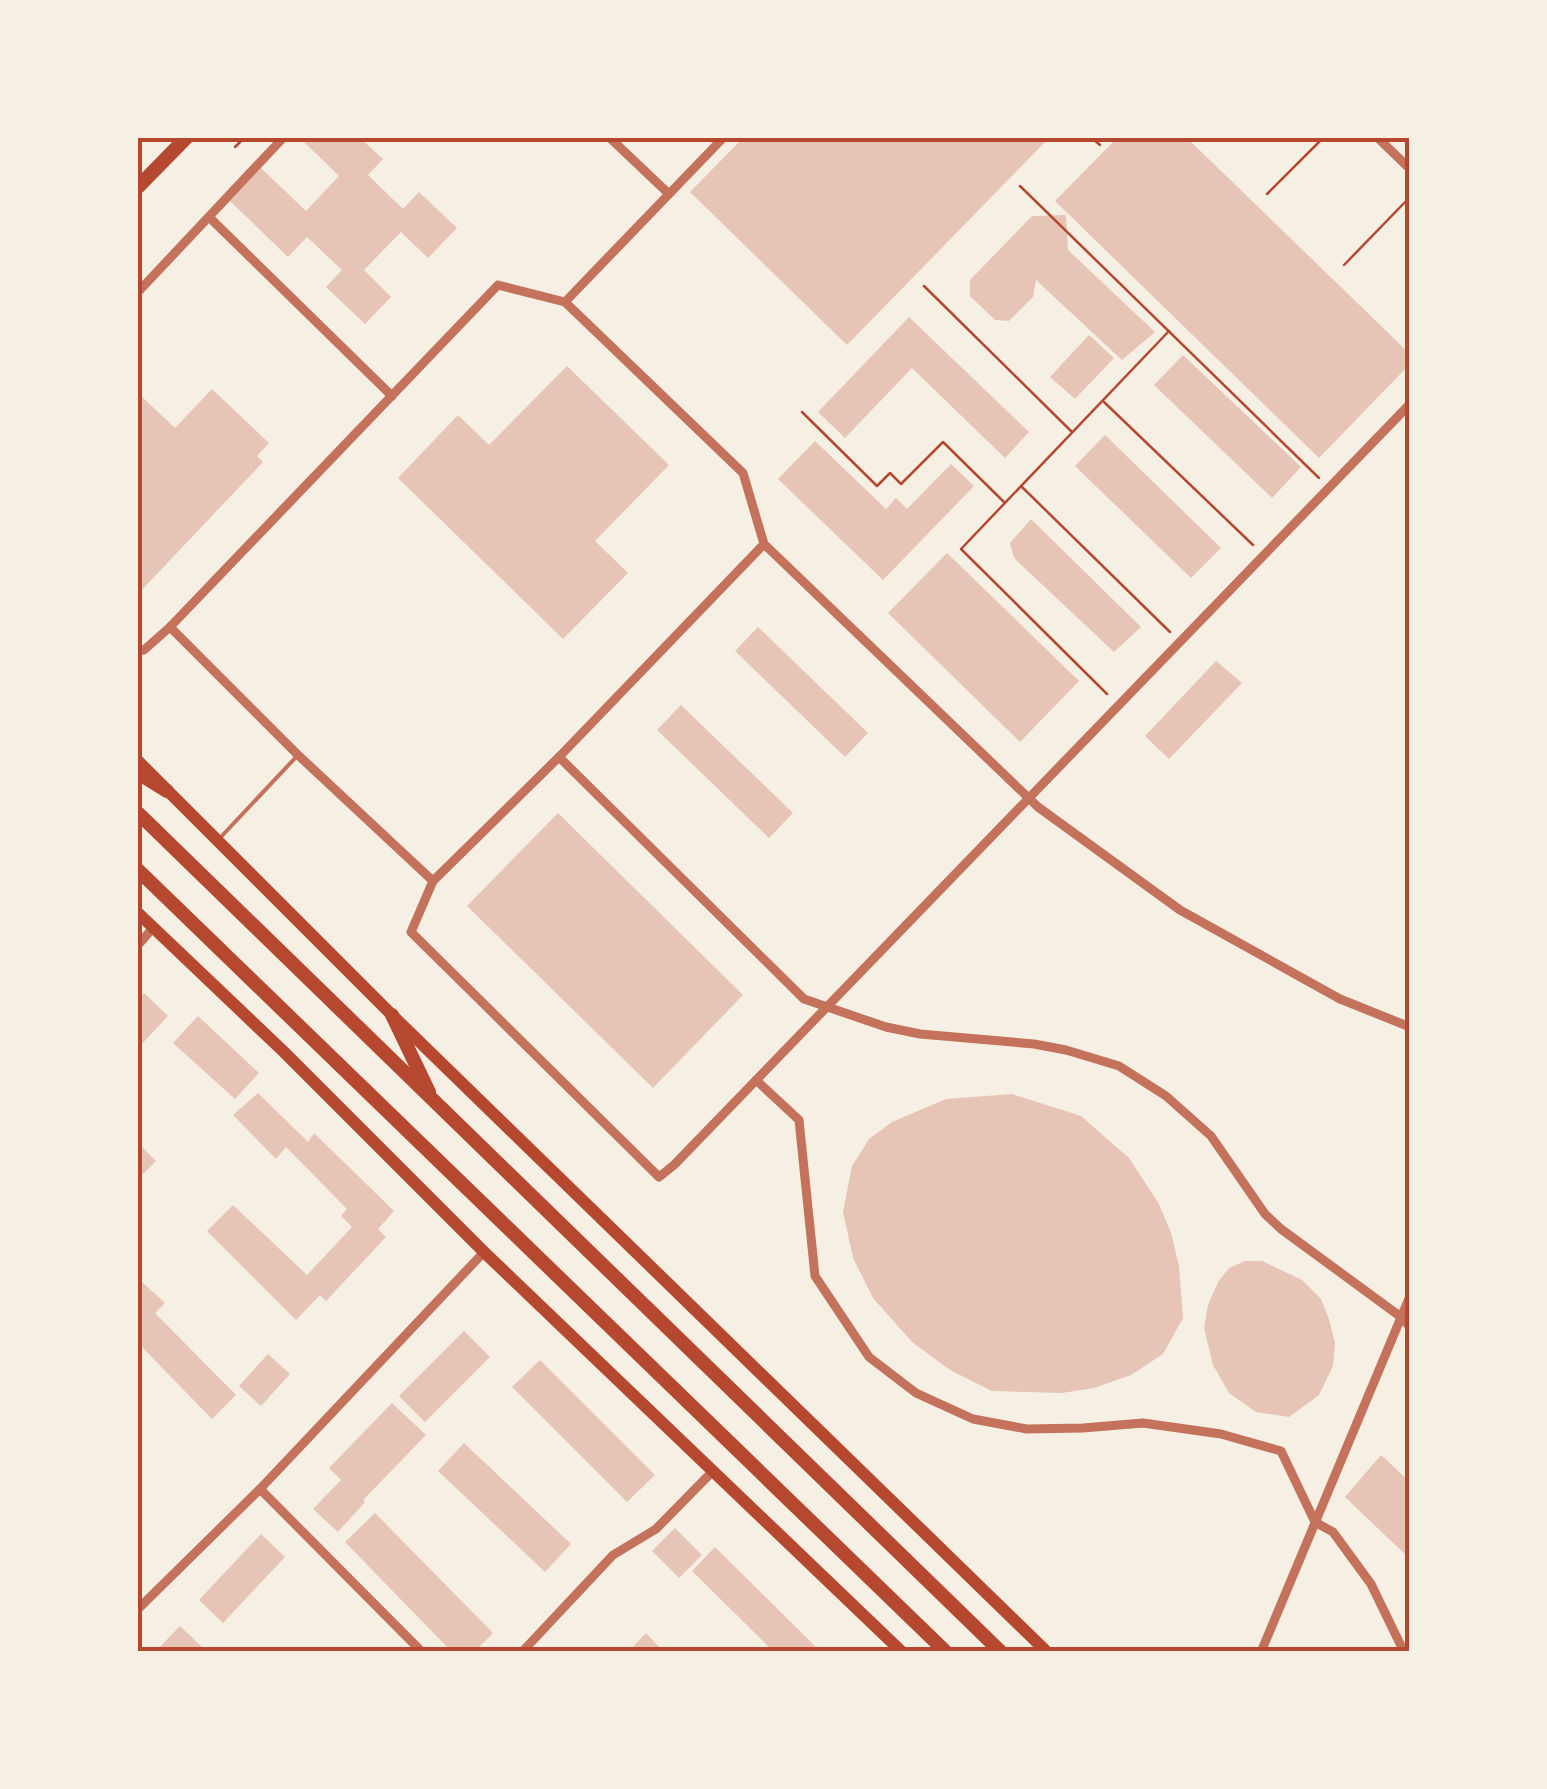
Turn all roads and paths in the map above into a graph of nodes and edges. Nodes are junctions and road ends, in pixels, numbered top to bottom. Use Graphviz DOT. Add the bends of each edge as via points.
graph roads {
  1 [pos="186,138"];
  2 [pos="244,138"];
  3 [pos="283,138"];
  4 [pos="610,138"];
  5 [pos="723,138"];
  6 [pos="1092,138"];
  7 [pos="1323,138"];
  8 [pos="1378,138"];
  9 [pos="1100,146"];
  10 [pos="235,147"];
  11 [pos="1410,169"];
  12 [pos="1020,186"];
  13 [pos="138,187"];
  14 [pos="669,194"];
  15 [pos="1267,194"];
  16 [pos="1410,197"];
  17 [pos="208,217"];
  18 [pos="1344,264"];
  19 [pos="924,286"];
  20 [pos="138,292"];
  21 [pos="565,302"];
  22 [pos="1169,331"];
  23 [pos="392,396"];
  24 [pos="1103,400"];
  25 [pos="1410,404"];
  26 [pos="802,412"];
  27 [pos="1072,433"];
  28 [pos="1021,486"];
  29 [pos="1329,487"];
  30 [pos="1005,503"];
  31 [pos="764,544"];
  32 [pos="1263,555"];
  33 [pos="170,627"];
  34 [pos="1179,640"];
  35 [pos="138,651"];
  36 [pos="1118,704"];
  37 [pos="298,755"];
  38 [pos="558,756"];
  39 [pos="138,761"];
  40 [pos="138,773"];
  41 [pos="167,791"];
  42 [pos="1028,797"];
  43 [pos="138,812"];
  44 [pos="218,841"];
  45 [pos="138,870"];
  46 [pos="434,881"];
  47 [pos="138,913"];
  48 [pos="153,928"];
  49 [pos="138,945"];
  50 [pos="828,1006"];
  51 [pos="392,1015"];
  52 [pos="1410,1027"];
  53 [pos="756,1080"];
  54 [pos="434,1101"];
  55 [pos="484,1252"];
  56 [pos="1410,1296"];
  57 [pos="1401,1317"];
  58 [pos="1410,1327"];
  59 [pos="712,1472"];
  60 [pos="260,1489"];
  61 [pos="1315,1522"];
  62 [pos="138,1609"];
  63 [pos="422,1652"];
  64 [pos="522,1652"];
  65 [pos="902,1652"];
  66 [pos="946,1652"];
  67 [pos="1001,1652"];
  68 [pos="1047,1652"];
  69 [pos="1261,1652"];
  70 [pos="1404,1652"];
  1 -- 13 [label="main road"];
  2 -- 10 [label="path"];
  3 -- 17 [label="street"];
  4 -- 14 [label="street"];
  5 -- 14 [label="street"];
  6 -- 9 [label="path"];
  7 -- 15 [label="path"];
  8 -- 11 [label="street"];
  12 -- 22 [label="path"];
  14 -- 21 [label="street"];
  16 -- 18 [label="path"];
  17 -- 20 [label="street"];
  17 -- 23 [label="street"];
  19 -- 27 [label="path"];
  21 -- 23 [label="street" via="498,286"];
  21 -- 31 [label="street" via="743,474"];
  22 -- 24 [label="path"];
  22 -- 29 [label="path"];
  23 -- 33 [label="street"];
  24 -- 27 [label="path"];
  24 -- 32 [label="path"];
  25 -- 29 [label="street"];
  26 -- 30 [label="path" via="877,486 890,473 901,484 944,442"];
  27 -- 28 [label="path"];
  28 -- 30 [label="path"];
  28 -- 34 [label="path"];
  29 -- 32 [label="street"];
  30 -- 36 [label="path" via="960,549"];
  31 -- 38 [label="street"];
  31 -- 42 [label="street"];
  32 -- 34 [label="street"];
  33 -- 35 [label="street"];
  33 -- 37 [label="street"];
  34 -- 36 [label="street"];
  36 -- 42 [label="street"];
  37 -- 44 [label="lane"];
  37 -- 46 [label="street"];
  38 -- 46 [label="street"];
  38 -- 50 [label="street" via="804,998"];
  39 -- 41 [label="main road"];
  40 -- 41 [label="main road"];
  41 -- 44 [label="main road"];
  42 -- 50 [label="street"];
  42 -- 52 [label="street" via="1180,910 1340,999"];
  43 -- 54 [label="main road"];
  44 -- 51 [label="main road"];
  45 -- 66 [label="main road"];
  46 -- 53 [label="street" via="412,932 660,1177"];
  47 -- 48 [label="main road"];
  48 -- 49 [label="street"];
  48 -- 55 [label="main road"];
  50 -- 53 [label="street"];
  50 -- 57 [label="street" via="920,1034 1066,1050 1138,1076 1211,1136 1281,1229"];
  51 -- 54 [label="main road"];
  51 -- 68 [label="main road"];
  53 -- 61 [label="street" via="799,1120 815,1276 869,1356 916,1393 973,1419 1027,1429 1143,1423 1280,1451"];
  54 -- 67 [label="main road"];
  55 -- 59 [label="main road"];
  55 -- 60 [label="street"];
  56 -- 57 [label="street"];
  57 -- 58 [label="street"];
  57 -- 61 [label="street"];
  59 -- 64 [label="street" via="656,1529 613,1555"];
  59 -- 65 [label="main road"];
  60 -- 62 [label="street"];
  60 -- 63 [label="street"];
  61 -- 69 [label="street"];
  61 -- 70 [label="street" via="1333,1532 1370,1584"];
}
